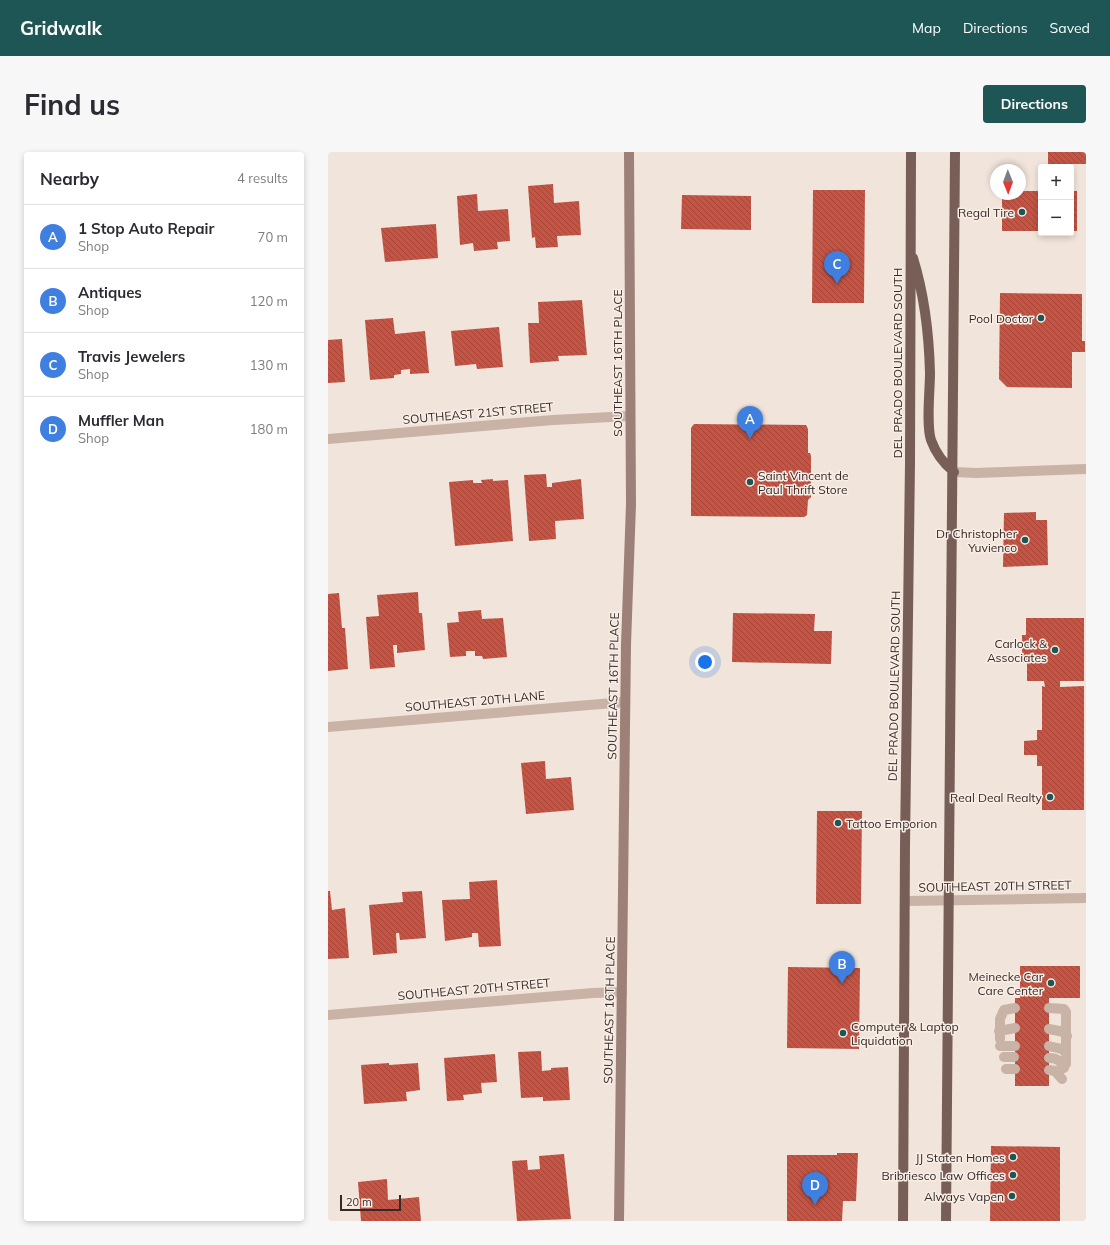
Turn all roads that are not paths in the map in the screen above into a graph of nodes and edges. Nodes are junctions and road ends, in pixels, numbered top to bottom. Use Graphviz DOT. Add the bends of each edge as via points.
graph roads {
  1 [pos="629,152"];
  2 [pos="911,152"];
  3 [pos="955,152"];
  4 [pos="910,249"];
  5 [pos="630,416"];
  6 [pos="328,439"];
  7 [pos="1086,469"];
  8 [pos="954,472"];
  9 [pos="625,702"];
  10 [pos="328,727"];
  11 [pos="1086,898"];
  12 [pos="949,900"];
  13 [pos="905,901"];
  14 [pos="622,992"];
  15 [pos="1015,1008"];
  16 [pos="1049,1008"];
  17 [pos="328,1015"];
  18 [pos="1014,1028"];
  19 [pos="1049,1029"];
  20 [pos="1067,1036"];
  21 [pos="999,1038"];
  22 [pos="1014,1046"];
  23 [pos="1049,1046"];
  24 [pos="1004,1057"];
  25 [pos="1014,1057"];
  26 [pos="1049,1058"];
  27 [pos="1066,1062"];
  28 [pos="1049,1070"];
  29 [pos="1062,1080"];
  30 [pos="619,1221"];
  31 [pos="903,1221"];
  32 [pos="946,1221"];
  1 -- 5 [label="street, SOUTHEAST 16TH PLACE"];
  2 -- 4 [label="main road, DEL PRADO BOULEVARD SOUTH"];
  3 -- 8 [label="main road"];
  4 -- 8 [label="main road" via="927,313 930,434 937,454"];
  4 -- 13 [label="main road, DEL PRADO BOULEVARD SOUTH"];
  5 -- 6 [label="street, SOUTHEAST 21ST STREET"];
  5 -- 9 [label="street, SOUTHEAST 16TH PLACE" via="631,504"];
  7 -- 8 [label="street"];
  8 -- 12 [label="main road"];
  9 -- 10 [label="street, SOUTHEAST 20TH LANE"];
  9 -- 14 [label="street, SOUTHEAST 16TH PLACE"];
  11 -- 12 [label="street, SOUTHEAST 20TH STREET"];
  12 -- 13 [label="street, SOUTHEAST 20TH STREET"];
  12 -- 32 [label="main road"];
  13 -- 31 [label="main road, DEL PRADO BOULEVARD SOUTH"];
  14 -- 17 [label="street, SOUTHEAST 20TH STREET"];
  14 -- 30 [label="street, SOUTHEAST 16TH PLACE"];
  15 -- 21 [label="street" via="1004,1010 1001,1014"];
  16 -- 20 [label="street" via="1064,1009 1066,1012"];
  18 -- 21 [label="street"];
  19 -- 20 [label="street" via="1064,1032"];
  20 -- 27 [label="street"];
  21 -- 22 [label="street"];
  23 -- 27 [label="street" via="1062,1049"];
  24 -- 25 [label="street"];
  26 -- 27 [label="street"];
  28 -- 29 [label="street" via="1055,1071"];
}
